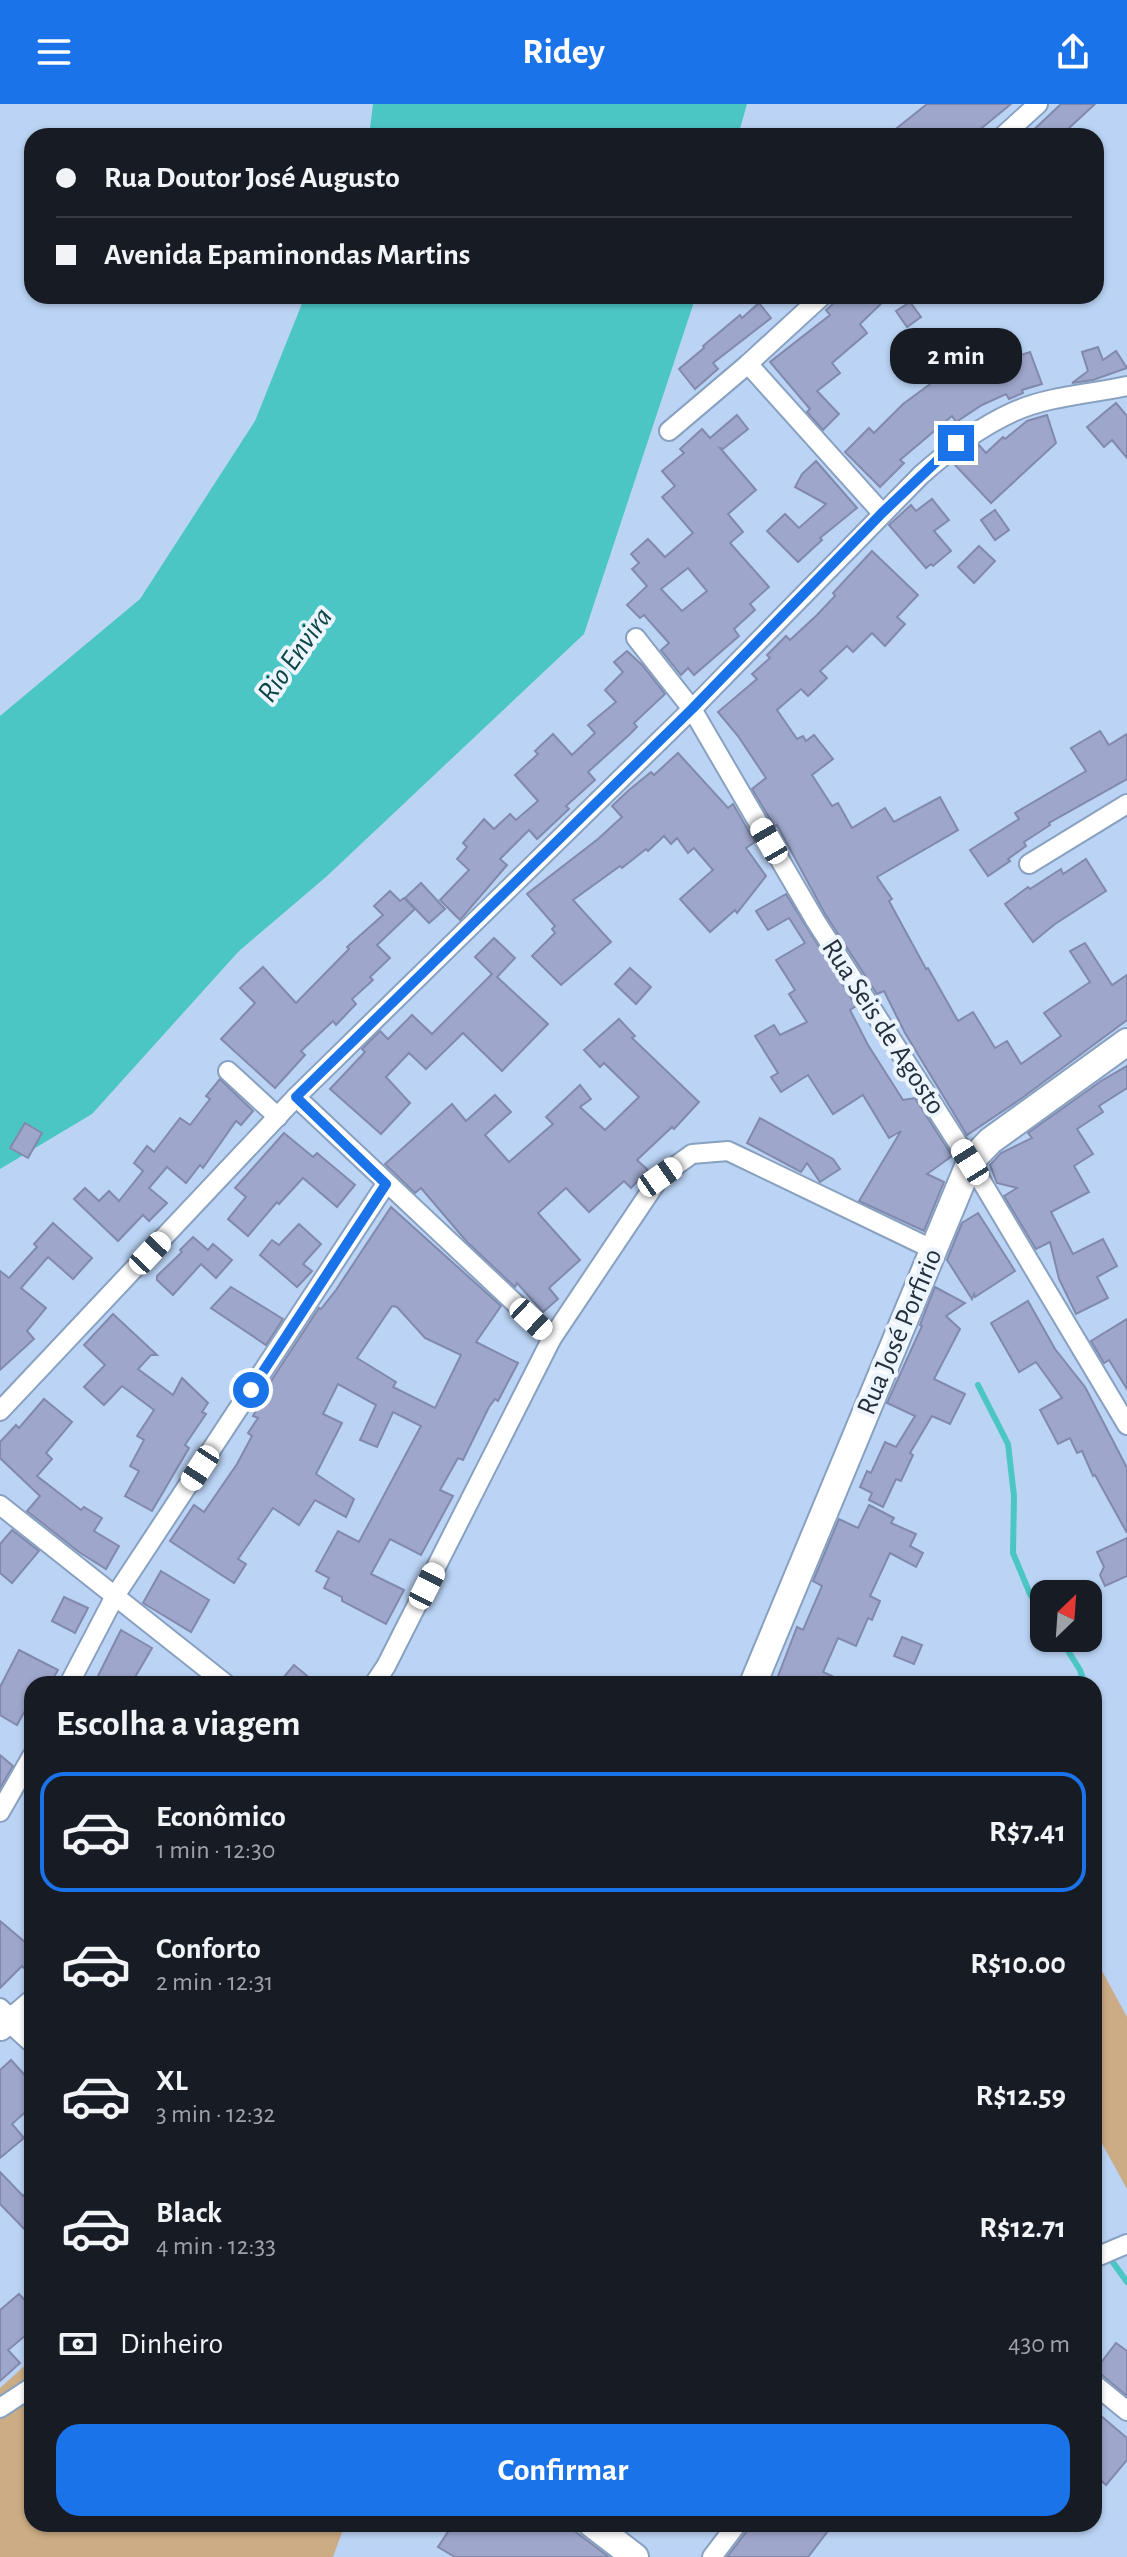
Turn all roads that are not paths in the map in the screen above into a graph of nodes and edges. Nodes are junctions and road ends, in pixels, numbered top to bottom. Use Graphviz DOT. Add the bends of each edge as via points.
graph roads {
  1 [pos="1038,104"];
  2 [pos="1012,128"];
  3 [pos="813,304"];
  4 [pos="748,364"];
  5 [pos="1127,386"];
  6 [pos="669,431"];
  7 [pos="882,513"];
  8 [pos="636,638"];
  9 [pos="692,709"];
  10 [pos="1127,804"];
  11 [pos="1029,864"];
  12 [pos="1127,1042"];
  13 [pos="228,1071"];
  14 [pos="296,1097"];
  15 [pos="278,1117"];
  16 [pos="970,1162"];
  17 [pos="386,1184"];
  18 [pos="934,1250"];
  19 [pos="552,1338"];
  20 [pos="0,1411"];
  21 [pos="1127,1425"];
  22 [pos="0,1505"];
  23 [pos="115,1596"];
  24 [pos="73,1676"];
  25 [pos="216,1676"];
  26 [pos="379,1676"];
  27 [pos="756,1676"];
  28 [pos="24,1770"];
  29 [pos="0,1812"];
  30 [pos="24,2004"];
  31 [pos="3,2018"];
  32 [pos="24,2032"];
  33 [pos="1123,2246"];
  34 [pos="1102,2255"];
  35 [pos="1102,2391"];
  36 [pos="24,2392"];
  37 [pos="0,2408"];
  38 [pos="1127,2411"];
  39 [pos="602,2532"];
  40 [pos="731,2532"];
  41 [pos="635,2557"];
  42 [pos="712,2557"];
  1 -- 2 [label="street"];
  3 -- 4 [label="street"];
  4 -- 6 [label="street"];
  4 -- 7 [label="street"];
  5 -- 7 [label="street" via="1014,411 956,443"];
  7 -- 9 [label="street"];
  8 -- 9 [label="street, Rua Seis de Agosto"];
  9 -- 14 [label="street"];
  9 -- 16 [label="street, Rua Seis de Agosto" via="815,920"];
  10 -- 11 [label="street"];
  12 -- 16 [label="street, Rua José Porfirio" via="990,1141"];
  13 -- 15 [label="street"];
  14 -- 15 [label="street"];
  14 -- 17 [label="street"];
  15 -- 20 [label="street"];
  16 -- 18 [label="street, Rua José Porfirio"];
  16 -- 21 [label="street, Rua Seis de Agosto"];
  17 -- 19 [label="street"];
  17 -- 23 [label="street"];
  18 -- 19 [label="street" via="728,1151 692,1154 660,1177"];
  18 -- 27 [label="street, Rua José Porfirio"];
  19 -- 26 [label="street"];
  22 -- 23 [label="street"];
  23 -- 24 [label="street"];
  23 -- 25 [label="street"];
  28 -- 29 [label="street"];
  30 -- 31 [label="street"];
  31 -- 32 [label="street"];
  33 -- 34 [label="street"];
  35 -- 38 [label="street"];
  36 -- 37 [label="street"];
  39 -- 41 [label="street"];
  40 -- 42 [label="street"];
}
